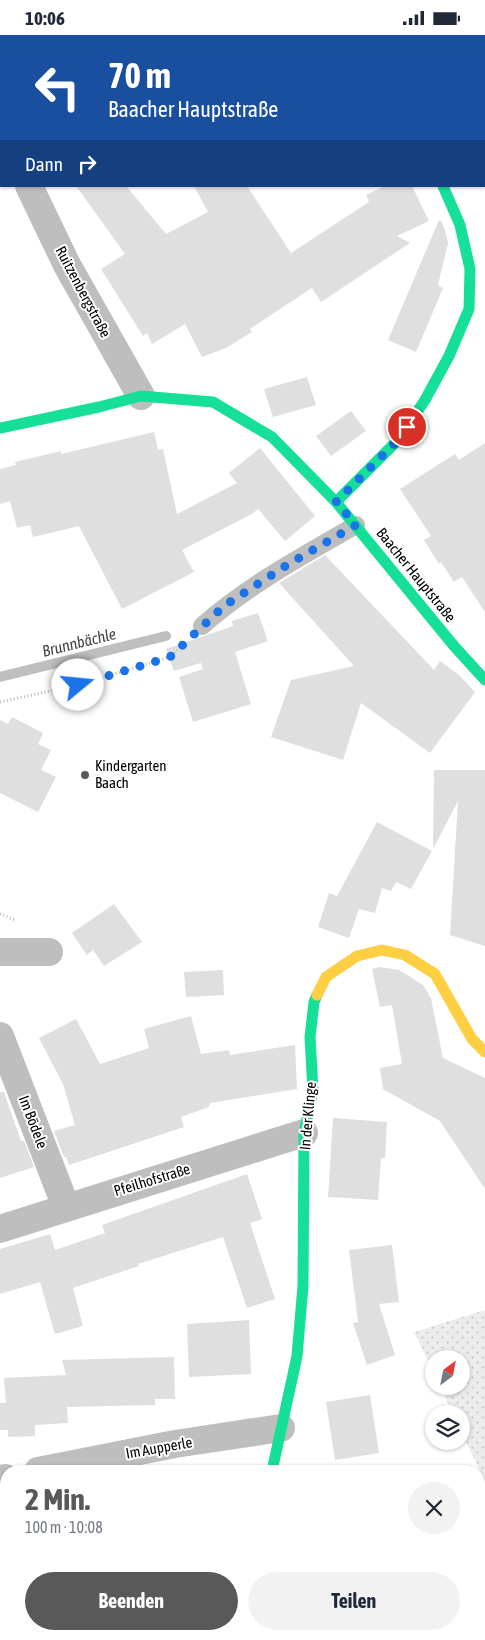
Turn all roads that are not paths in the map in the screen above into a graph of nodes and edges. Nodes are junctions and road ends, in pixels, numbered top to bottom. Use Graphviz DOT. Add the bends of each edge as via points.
graph roads {
  1 [pos="29,187"];
  2 [pos="443,187"];
  3 [pos="141,396"];
  4 [pos="0,428"];
  5 [pos="336,502"];
  6 [pos="356,525"];
  7 [pos="202,626"];
  8 [pos="485,680"];
  9 [pos="0,952"];
  10 [pos="49,952"];
  11 [pos="0,1036"];
  12 [pos="485,1052"];
  13 [pos="304,1133"];
  14 [pos="66,1207"];
  15 [pos="0,1229"];
  16 [pos="281,1428"];
  17 [pos="68,1465"];
  18 [pos="273,1465"];
  1 -- 3 [label="street, Ruitzenbergstraße" via="67,265"];
  2 -- 5 [label="street" via="460,225 470,269 469,309 425,400 398,440"];
  3 -- 4 [label="street, Baacher Hauptstraße"];
  3 -- 5 [label="street, Baacher Hauptstraße" via="213,402 272,437"];
  5 -- 6 [label="street, Baacher Hauptstraße"];
  6 -- 7 [label="lane" via="224,606"];
  6 -- 8 [label="street, Baacher Hauptstraße"];
  9 -- 10 [label="street"];
  11 -- 14 [label="street, Im Bödele"];
  12 -- 13 [label="street, In der Klinge" via="472,1039 434,974 405,955 382,951 357,956 326,977 314,1002 310,1037 313,1091"];
  13 -- 14 [label="street, Pfeilhofstraße"];
  13 -- 16 [label="street, In der Klinge" via="303,1286 297,1356"];
  14 -- 15 [label="street, Pfeilhofstraße"];
  16 -- 17 [label="street, Im Aupperle"];
  16 -- 18 [label="street, In der Klinge"];
}
